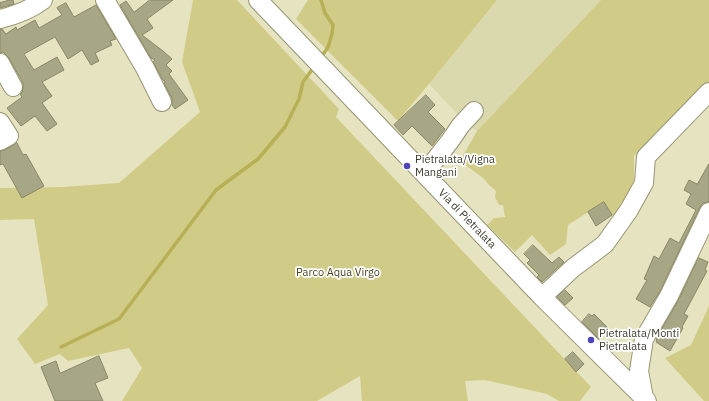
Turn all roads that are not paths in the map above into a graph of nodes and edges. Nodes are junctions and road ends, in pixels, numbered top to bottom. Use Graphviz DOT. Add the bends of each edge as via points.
graph roads {
  1 [pos="42,0"];
  2 [pos="105,0"];
  3 [pos="258,0"];
  4 [pos="0,19"];
  5 [pos="0,63"];
  6 [pos="13,87"];
  7 [pos="709,92"];
  8 [pos="162,102"];
  9 [pos="474,111"];
  10 [pos="0,122"];
  11 [pos="0,141"];
  12 [pos="424,174"];
  13 [pos="709,212"];
  14 [pos="542,297"];
  15 [pos="645,399"];
  1 -- 4 [label="street" via="24,12"];
  2 -- 8 [label="street"];
  3 -- 12 [label="street, Via di Pietralata"];
  5 -- 6 [label="street"];
  7 -- 14 [label="street" via="646,157 644,184 605,244 573,268"];
  9 -- 12 [label="street"];
  10 -- 11 [label="street" via="10,136"];
  12 -- 14 [label="street, Via di Pietralata"];
  13 -- 15 [label="street" via="669,296 644,339 639,371"];
  14 -- 15 [label="street, Via di Pietralata"];
}
